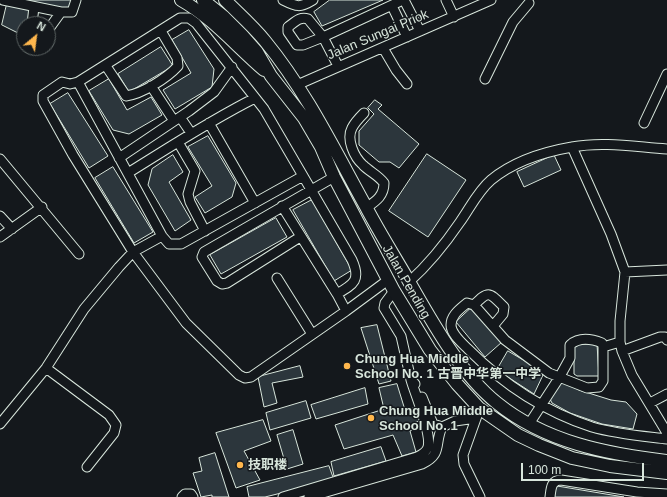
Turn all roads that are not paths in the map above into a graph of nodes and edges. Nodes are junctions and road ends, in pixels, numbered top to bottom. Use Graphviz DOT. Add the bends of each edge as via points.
graph roads {
  1 [pos="2,0"];
  2 [pos="76,0"];
  3 [pos="181,0"];
  4 [pos="203,0"];
  5 [pos="225,0"];
  6 [pos="283,0"];
  7 [pos="313,0"];
  8 [pos="403,0"];
  9 [pos="446,0"];
  10 [pos="491,0"];
  11 [pos="530,1"];
  12 [pos="0,6"];
  13 [pos="392,6"];
  14 [pos="34,7"];
  15 [pos="61,12"];
  16 [pos="33,16"];
  17 [pos="454,17"];
  18 [pos="56,19"];
  19 [pos="161,31"];
  20 [pos="420,31"];
  21 [pos="407,37"];
  22 [pos="383,48"];
  23 [pos="106,66"];
  24 [pos="338,66"];
  25 [pos="232,67"];
  26 [pos="667,74"];
  27 [pos="271,76"];
  28 [pos="485,79"];
  29 [pos="78,82"];
  30 [pos="407,84"];
  31 [pos="297,85"];
  32 [pos="151,86"];
  33 [pos="255,98"];
  34 [pos="364,113"];
  35 [pos="177,119"];
  36 [pos="209,123"];
  37 [pos="644,123"];
  38 [pos="191,133"];
  39 [pos="178,142"];
  40 [pos="572,147"];
  41 [pos="667,149"];
  42 [pos="0,158"];
  43 [pos="119,158"];
  44 [pos="128,173"];
  45 [pos="303,176"];
  46 [pos="334,177"];
  47 [pos="311,190"];
  48 [pos="255,203"];
  49 [pos="282,206"];
  50 [pos="42,207"];
  51 [pos="366,208"];
  52 [pos="0,216"];
  53 [pos="12,229"];
  54 [pos="205,231"];
  55 [pos="162,236"];
  56 [pos="0,237"];
  57 [pos="300,237"];
  58 [pos="133,252"];
  59 [pos="79,254"];
  60 [pos="667,270"];
  61 [pos="625,272"];
  62 [pos="277,278"];
  63 [pos="409,282"];
  64 [pos="391,286"];
  65 [pos="337,294"];
  66 [pos="474,305"];
  67 [pos="346,311"];
  68 [pos="493,326"];
  69 [pos="312,334"];
  70 [pos="450,338"];
  71 [pos="667,340"];
  72 [pos="603,347"];
  73 [pos="621,347"];
  74 [pos="46,368"];
  75 [pos="559,378"];
  76 [pos="411,380"];
  77 [pos="667,394"];
  78 [pos="650,403"];
  79 [pos="541,405"];
  80 [pos="478,413"];
  81 [pos="0,424"];
  82 [pos="529,424"];
  83 [pos="442,427"];
  84 [pos="667,433"];
  85 [pos="667,439"];
  86 [pos="667,460"];
  87 [pos="87,467"];
  88 [pos="667,474"];
  89 [pos="667,494"];
  90 [pos="637,495"];
  91 [pos="182,497"];
  92 [pos="193,497"];
  93 [pos="283,497"];
  94 [pos="309,497"];
  95 [pos="480,497"];
  96 [pos="550,497"];
  1 -- 12 [label="street"];
  1 -- 14 [label="street"];
  2 -- 15 [label="street" via="72,12"];
  3 -- 27 [label="main road" via="210,20"];
  4 -- 27 [label="main road, Jalan Pending" via="242,35 257,52"];
  5 -- 31 [label="main road, Jalan Pending" via="264,40"];
  6 -- 7 [label="street" via="299,6"];
  8 -- 13 [label="street"];
  8 -- 20 [label="street"];
  9 -- 17 [label="street"];
  10 -- 17 [label="street, Jalan Sungai Priok"];
  11 -- 28 [label="street" via="513,22"];
  13 -- 21 [label="street"];
  13 -- 24 [label="street" via="323,38"];
  14 -- 15 [label="street"];
  14 -- 16 [label="street"];
  15 -- 18 [label="street"];
  17 -- 20 [label="street, Jalan Sungai Priok"];
  19 -- 23 [label="street"];
  19 -- 25 [label="street" via="180,18 189,18"];
  19 -- 32 [label="street" via="177,58 178,66"];
  20 -- 21 [label="street, Jalan Sungai Priok"];
  21 -- 22 [label="street, Jalan Sungai Priok"];
  22 -- 24 [label="street, Jalan Sungai Priok"];
  22 -- 30 [label="street"];
  23 -- 29 [label="street"];
  23 -- 32 [label="street" via="126,96"];
  24 -- 31 [label="street, Jalan Sungai Priok"];
  25 -- 33 [label="street"];
  25 -- 35 [label="street" via="214,92"];
  26 -- 37 [label="street"];
  27 -- 46 [label="main road, Jalan Pending" via="304,118 321,147"];
  29 -- 43 [label="street"];
  29 -- 58 [label="street" via="62,82 43,95 43,101"];
  31 -- 51 [label="main road, Jalan Pending"];
  32 -- 35 [label="street"];
  33 -- 36 [label="street"];
  33 -- 45 [label="street"];
  34 -- 51 [label="street" via="352,128 350,139 362,165 380,177 384,183 380,197"];
  35 -- 38 [label="street"];
  35 -- 43 [label="street"];
  36 -- 38 [label="street"];
  36 -- 48 [label="street"];
  38 -- 39 [label="street"];
  39 -- 44 [label="street"];
  39 -- 54 [label="street" via="195,171 188,194"];
  40 -- 41 [label="street" via="614,145"];
  40 -- 61 [label="street"];
  40 -- 63 [label="street" via="548,151 527,159 490,180 434,256"];
  42 -- 50 [label="street"];
  43 -- 44 [label="street"];
  44 -- 55 [label="street"];
  45 -- 47 [label="street"];
  45 -- 48 [label="street"];
  46 -- 47 [label="street"];
  46 -- 64 [label="main road, Jalan Pending"];
  47 -- 49 [label="street"];
  47 -- 65 [label="street" via="357,272 350,286"];
  48 -- 54 [label="street"];
  49 -- 57 [label="street"];
  49 -- 57 [label="street" via="204,252 204,262 218,281 222,284 227,283"];
  50 -- 53 [label="street"];
  50 -- 59 [label="street"];
  51 -- 63 [label="main road, Jalan Pending"];
  52 -- 53 [label="street"];
  53 -- 56 [label="street"];
  54 -- 55 [label="street" via="181,244 169,244"];
  55 -- 58 [label="street"];
  57 -- 65 [label="street"];
  58 -- 69 [label="street" via="186,323 245,378 251,377"];
  58 -- 74 [label="street" via="84,309"];
  60 -- 61 [label="street"];
  61 -- 73 [label="street" via="620,321"];
  62 -- 69 [label="street"];
  63 -- 70 [label="main road, Jalan Pending"];
  64 -- 67 [label="street"];
  64 -- 76 [label="street" via="384,308 401,336"];
  64 -- 80 [label="main road, Jalan Pending" via="430,350"];
  65 -- 67 [label="street"];
  66 -- 68 [label="street"];
  66 -- 68 [label="street" via="488,294 504,307 503,314"];
  66 -- 70 [label="street" via="467,304 456,312 451,324"];
  67 -- 69 [label="street"];
  68 -- 75 [label="street" via="521,353"];
  70 -- 79 [label="street" via="460,341 489,370"];
  70 -- 82 [label="main road, Jalan Pending" via="477,384 496,403"];
  71 -- 73 [label="street" via="660,337"];
  72 -- 73 [label="street"];
  72 -- 75 [label="street" via="602,343 595,340 574,342 570,345 570,358"];
  72 -- 75 [label="street" via="603,381 600,387 587,388"];
  73 -- 78 [label="street" via="632,375"];
  74 -- 81 [label="street"];
  74 -- 87 [label="street" via="110,415 116,425 114,432"];
  75 -- 79 [label="street"];
  76 -- 83 [label="street" via="417,387 433,424"];
  76 -- 93 [label="street" via="428,434 428,447 424,453"];
  77 -- 78 [label="street"];
  78 -- 84 [label="street"];
  79 -- 82 [label="street"];
  79 -- 85 [label="street" via="593,427 629,435"];
  80 -- 83 [label="street"];
  80 -- 88 [label="main road, Jalan Pending" via="539,446 572,458"];
  80 -- 95 [label="street" via="463,455 464,464"];
  82 -- 86 [label="main road, Jalan Pending" via="578,444 613,454"];
  83 -- 94 [label="street" via="437,451 430,460"];
  89 -- 90 [label="street"];
  90 -- 96 [label="street" via="556,480 552,483"];
  91 -- 92 [label="street" via="186,494"];
}
